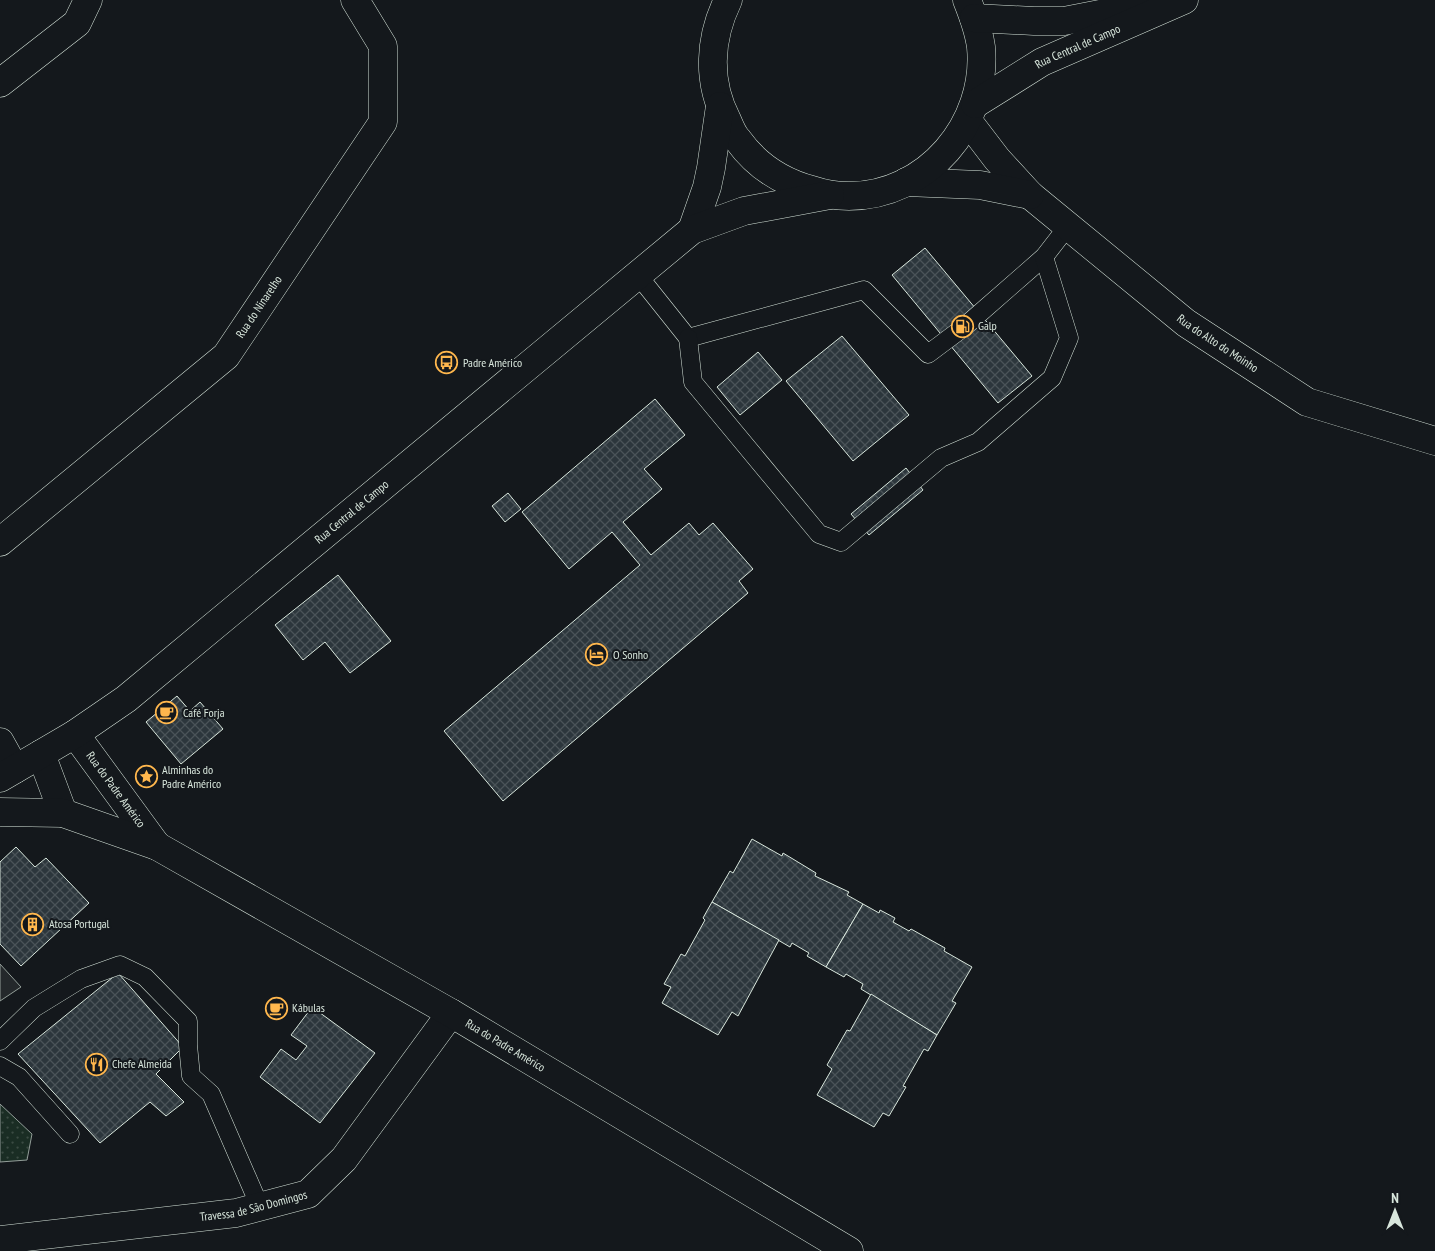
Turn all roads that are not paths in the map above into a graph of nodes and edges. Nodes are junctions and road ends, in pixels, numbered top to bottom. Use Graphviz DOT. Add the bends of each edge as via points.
graph roads {
  1 [pos="88,0"];
  2 [pos="354,0"];
  3 [pos="1177,0"];
  4 [pos="1184,0"];
  5 [pos="1126,3"];
  6 [pos="722,4"];
  7 [pos="969,4"];
  8 [pos="0,83"];
  9 [pos="720,106"];
  10 [pos="972,112"];
  11 [pos="906,182"];
  12 [pos="830,195"];
  13 [pos="1030,195"];
  14 [pos="1068,226"];
  15 [pos="692,230"];
  16 [pos="1044,257"];
  17 [pos="637,274"];
  18 [pos="688,338"];
  19 [pos="1435,440"];
  20 [pos="0,542"];
  21 [pos="75,734"];
  22 [pos="0,742"];
  23 [pos="41,754"];
  24 [pos="8,774"];
  25 [pos="0,812"];
  26 [pos="63,812"];
  27 [pos="156,846"];
  28 [pos="451,1013"];
  29 [pos="0,1041"];
  30 [pos="0,1066"];
  31 [pos="70,1134"];
  32 [pos="260,1207"];
  33 [pos="0,1240"];
  34 [pos="849,1251"];
  1 -- 8 [label="street" via="77,23"];
  2 -- 20 [label="street, Rua do Ninarelho" via="383,46 383,122 226,356"];
  3 -- 5 [label="street, Rua Central de Campo"];
  4 -- 10 [label="street, Rua Central de Campo" via="1042,62"];
  5 -- 7 [label="street, Rua Central de Campo" via="1064,22 1034,22"];
  6 -- 9 [label="street" via="713,44 713,76"];
  7 -- 10 [label="street" via="981,46 981,75"];
  9 -- 12 [label="street" via="737,140 762,166 794,186"];
  9 -- 15 [label="street" via="707,187"];
  10 -- 11 [label="street" via="952,146 931,167"];
  10 -- 13 [label="street, Rua do Alto do Moinho" via="997,159"];
  11 -- 12 [label="street" via="869,194"];
  11 -- 13 [label="street, Rua do Alto do Moinho" via="980,185"];
  12 -- 15 [label="street, Rua Central de Campo" via="744,211"];
  13 -- 14 [label="street, Rua do Alto do Moinho"];
  14 -- 16 [label="lane"];
  14 -- 19 [label="street, Rua do Alto do Moinho" via="1186,324 1307,402"];
  15 -- 17 [label="street, Rua Central de Campo"];
  16 -- 18 [label="lane" via="928,354 864,290"];
  16 -- 18 [label="lane" via="1069,338 1052,378 978,442 941,458 842,542 819,534 693,382"];
  17 -- 18 [label="lane"];
  17 -- 21 [label="street, Rua Central de Campo" via="126,700"];
  21 -- 23 [label="street, Rua Central de Campo"];
  21 -- 27 [label="street, Rua do Padre Américo"];
  22 -- 24 [label="street"];
  23 -- 24 [label="street, Rua Central de Campo"];
  23 -- 26 [label="street"];
  25 -- 26 [label="street, Rua do Padre Américo"];
  26 -- 27 [label="street, Rua do Padre Américo"];
  27 -- 28 [label="street, Rua do Padre Américo"];
  28 -- 32 [label="street, Travessa de São Domingos" via="344,1158 308,1194"];
  28 -- 34 [label="street, Rua do Padre Américo"];
  29 -- 32 [label="lane" via="34,1008 81,978 120,965 145,977 188,1021 191,1076 211,1094"];
  30 -- 31 [label="lane" via="19,1077"];
  32 -- 33 [label="street, Travessa de São Domingos" via="236,1214"];
}
